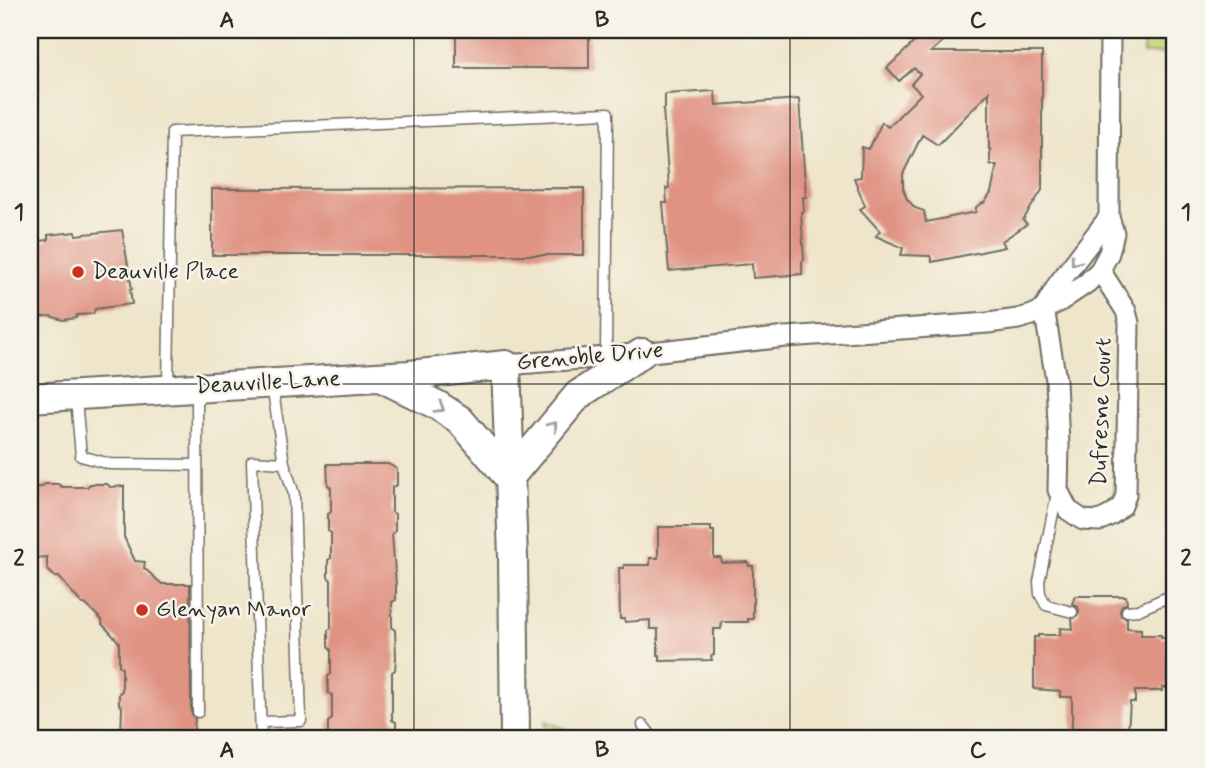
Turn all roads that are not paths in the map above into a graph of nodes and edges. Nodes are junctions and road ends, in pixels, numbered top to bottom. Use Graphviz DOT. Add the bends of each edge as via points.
graph roads {
  1 [pos="1110,31"];
  2 [pos="994,32"];
  3 [pos="30,46"];
  4 [pos="33,102"];
  5 [pos="1109,216"];
  6 [pos="1100,270"];
  7 [pos="1044,308"];
  8 [pos="642,353"];
  9 [pos="606,358"];
  10 [pos="506,365"];
  11 [pos="379,377"];
  12 [pos="272,383"];
  13 [pos="197,386"];
  14 [pos="168,388"];
  15 [pos="76,395"];
  16 [pos="30,398"];
  17 [pos="284,463"];
  18 [pos="197,465"];
  19 [pos="509,478"];
  20 [pos="1058,490"];
  21 [pos="1175,594"];
  22 [pos="1127,611"];
  23 [pos="1072,612"];
  24 [pos="198,712"];
  25 [pos="261,723"];
  26 [pos="643,725"];
  27 [pos="261,738"];
  28 [pos="515,738"];
  29 [pos="653,738"];
  1 -- 2 [label="lane"];
  1 -- 5 [label="street, Grenoble Drive"];
  3 -- 4 [label="lane"];
  5 -- 6 [label="street, Grenoble Drive" via="1114,233"];
  5 -- 7 [label="street, one-way"];
  6 -- 7 [label="street, Grenoble Drive" via="1072,295"];
  6 -- 20 [label="street, Dufresne Court" via="1129,323 1126,495 1116,513 1090,521 1072,514"];
  7 -- 8 [label="street, Grenoble Drive" via="998,322"];
  7 -- 20 [label="street, Dufresne Court" via="1056,380"];
  8 -- 9 [label="street, Grenoble Drive"];
  19 -- 8 [label="street, one-way" via="578,395"];
  9 -- 10 [label="street, Grenoble Drive"];
  9 -- 14 [label="lane" via="608,113 172,132"];
  10 -- 11 [label="street, Deauville Lane"];
  10 -- 19 [label="street, Grenoble Drive"];
  11 -- 12 [label="street, Deauville Lane"];
  11 -- 19 [label="street, one-way" via="460,421"];
  12 -- 13 [label="street, Deauville Lane"];
  12 -- 17 [label="lane"];
  13 -- 14 [label="street, Deauville Lane"];
  13 -- 18 [label="lane"];
  14 -- 15 [label="street, Deauville Lane"];
  15 -- 16 [label="street, Deauville Lane"];
  15 -- 18 [label="lane" via="81,456 110,464"];
  17 -- 25 [label="lane" via="252,461"];
  17 -- 25 [label="lane" via="294,494 301,721"];
  18 -- 24 [label="lane"];
  19 -- 28 [label="street, Grenoble Drive"];
  20 -- 23 [label="lane" via="1039,588 1046,605"];
  21 -- 22 [label="lane"];
  25 -- 27 [label="lane"];
  26 -- 29 [label="lane"];
}
